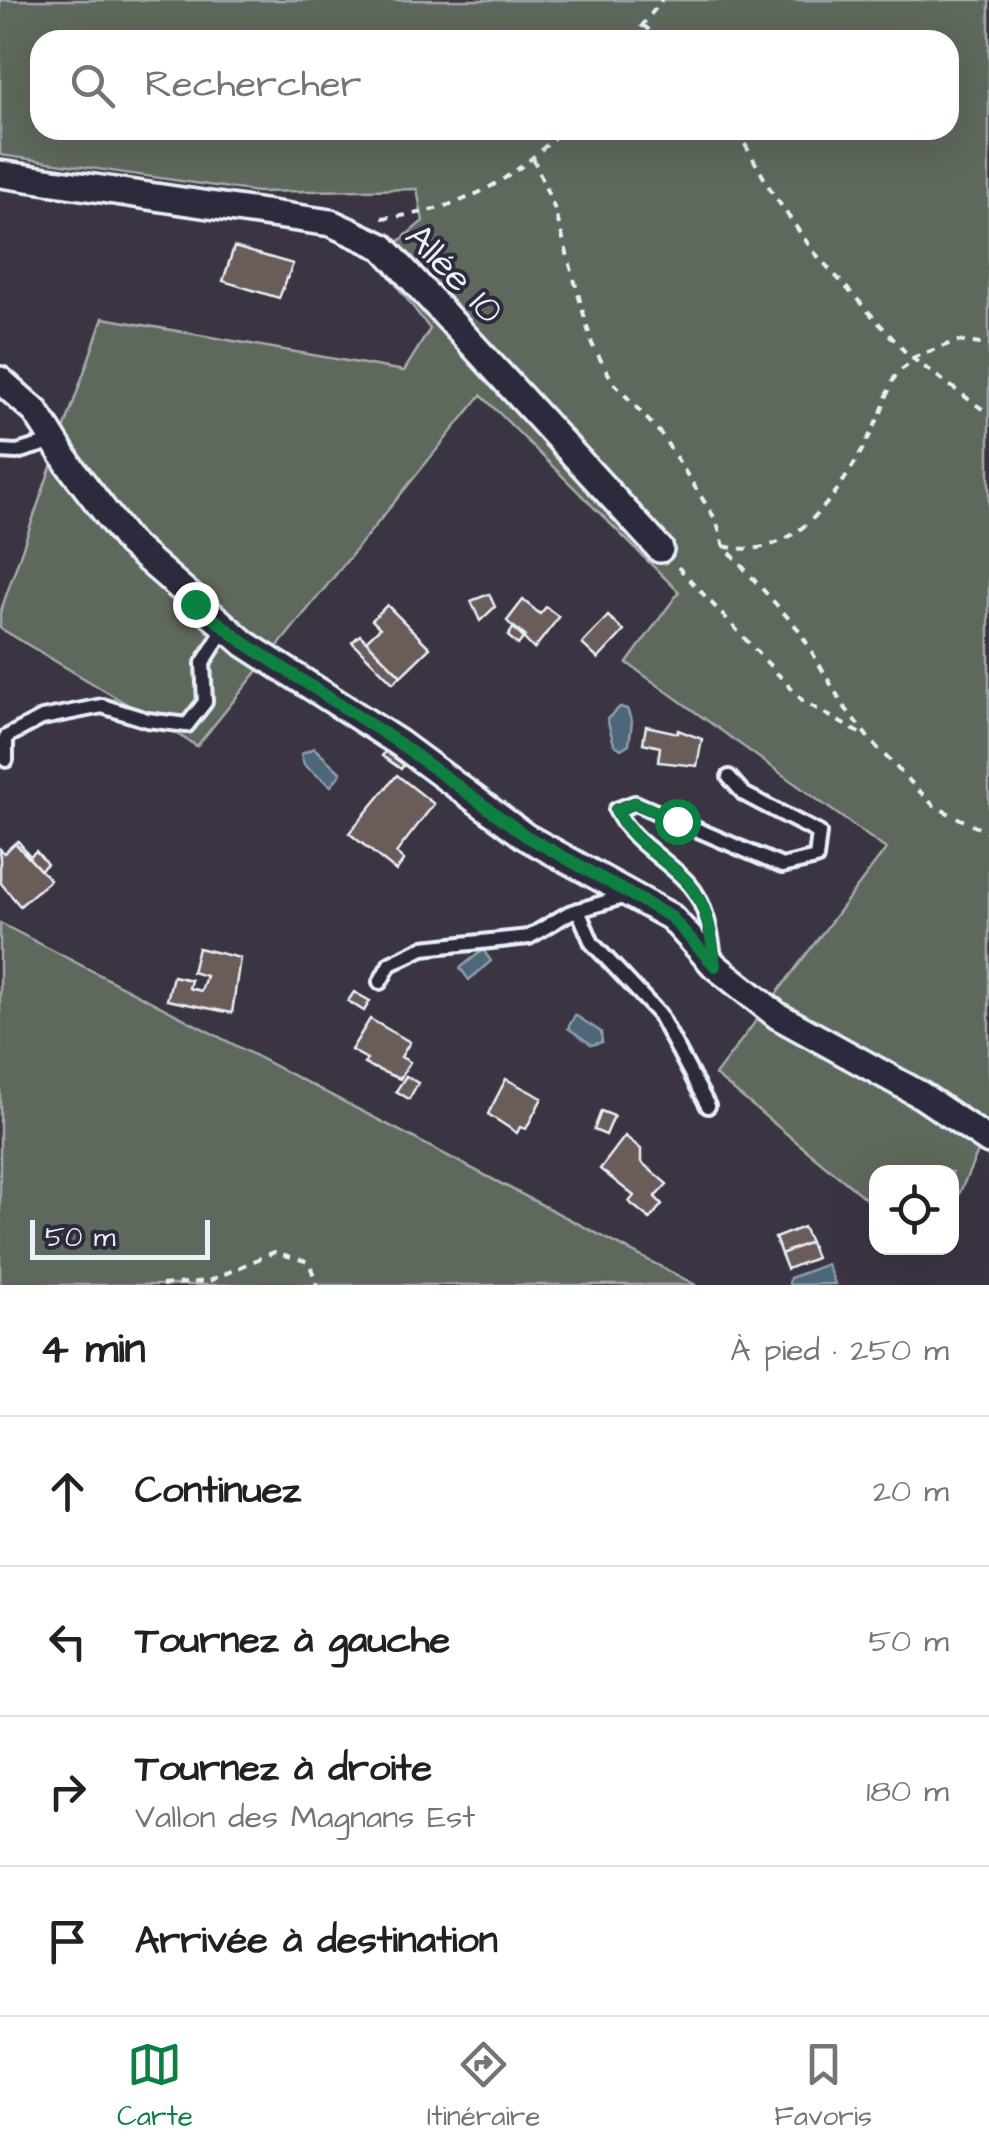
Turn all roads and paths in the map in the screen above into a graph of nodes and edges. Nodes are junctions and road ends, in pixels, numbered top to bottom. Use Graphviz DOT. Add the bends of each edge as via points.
graph roads {
  1 [pos="662,0"];
  2 [pos="643,25"];
  3 [pos="639,30"];
  4 [pos="649,30"];
  5 [pos="550,140"];
  6 [pos="743,140"];
  7 [pos="533,158"];
  8 [pos="0,174"];
  9 [pos="331,223"];
  10 [pos="989,345"];
  11 [pos="914,359"];
  12 [pos="0,380"];
  13 [pos="989,414"];
  14 [pos="54,441"];
  15 [pos="0,451"];
  16 [pos="724,546"];
  17 [pos="660,548"];
  18 [pos="225,628"];
  19 [pos="870,740"];
  20 [pos="6,760"];
  21 [pos="729,777"];
  22 [pos="989,832"];
  23 [pos="628,896"];
  24 [pos="578,910"];
  25 [pos="715,966"];
  26 [pos="380,982"];
  27 [pos="708,1106"];
  28 [pos="989,1141"];
  29 [pos="162,1285"];
  30 [pos="317,1285"];
  1 -- 2 [label="path"];
  2 -- 3 [label="path"];
  2 -- 4 [label="path"];
  5 -- 7 [label="path"];
  6 -- 11 [label="path" via="813,251"];
  7 -- 9 [label="path" via="483,193 416,216"];
  7 -- 16 [label="path" via="555,210 592,344 613,382 695,484"];
  8 -- 9 [label="street, Allée 10"];
  9 -- 17 [label="street, Allée 10" via="383,247"];
  10 -- 11 [label="path" via="956,340"];
  11 -- 13 [label="path"];
  11 -- 16 [label="path" via="897,374 827,504 778,543"];
  12 -- 14 [label="street" via="36,412"];
  14 -- 15 [label="lane"];
  14 -- 18 [label="street" via="129,543"];
  16 -- 19 [label="path" via="799,630"];
  17 -- 19 [label="path" via="804,701"];
  18 -- 20 [label="lane" via="203,663 205,702 187,725 102,706 42,718 6,737"];
  18 -- 23 [label="street" via="526,836"];
  19 -- 22 [label="path" via="934,806"];
  21 -- 25 [label="lane" via="744,794 819,833 816,858 782,866 635,803 616,810 626,830 691,885 710,926"];
  23 -- 24 [label="lane"];
  23 -- 25 [label="street" via="671,917"];
  24 -- 26 [label="lane" via="530,937 423,948 390,964"];
  24 -- 27 [label="lane" via="592,944 659,1014"];
  25 -- 28 [label="street" via="778,1016"];
  29 -- 30 [label="path" via="208,1280 274,1252 309,1262"];
}
